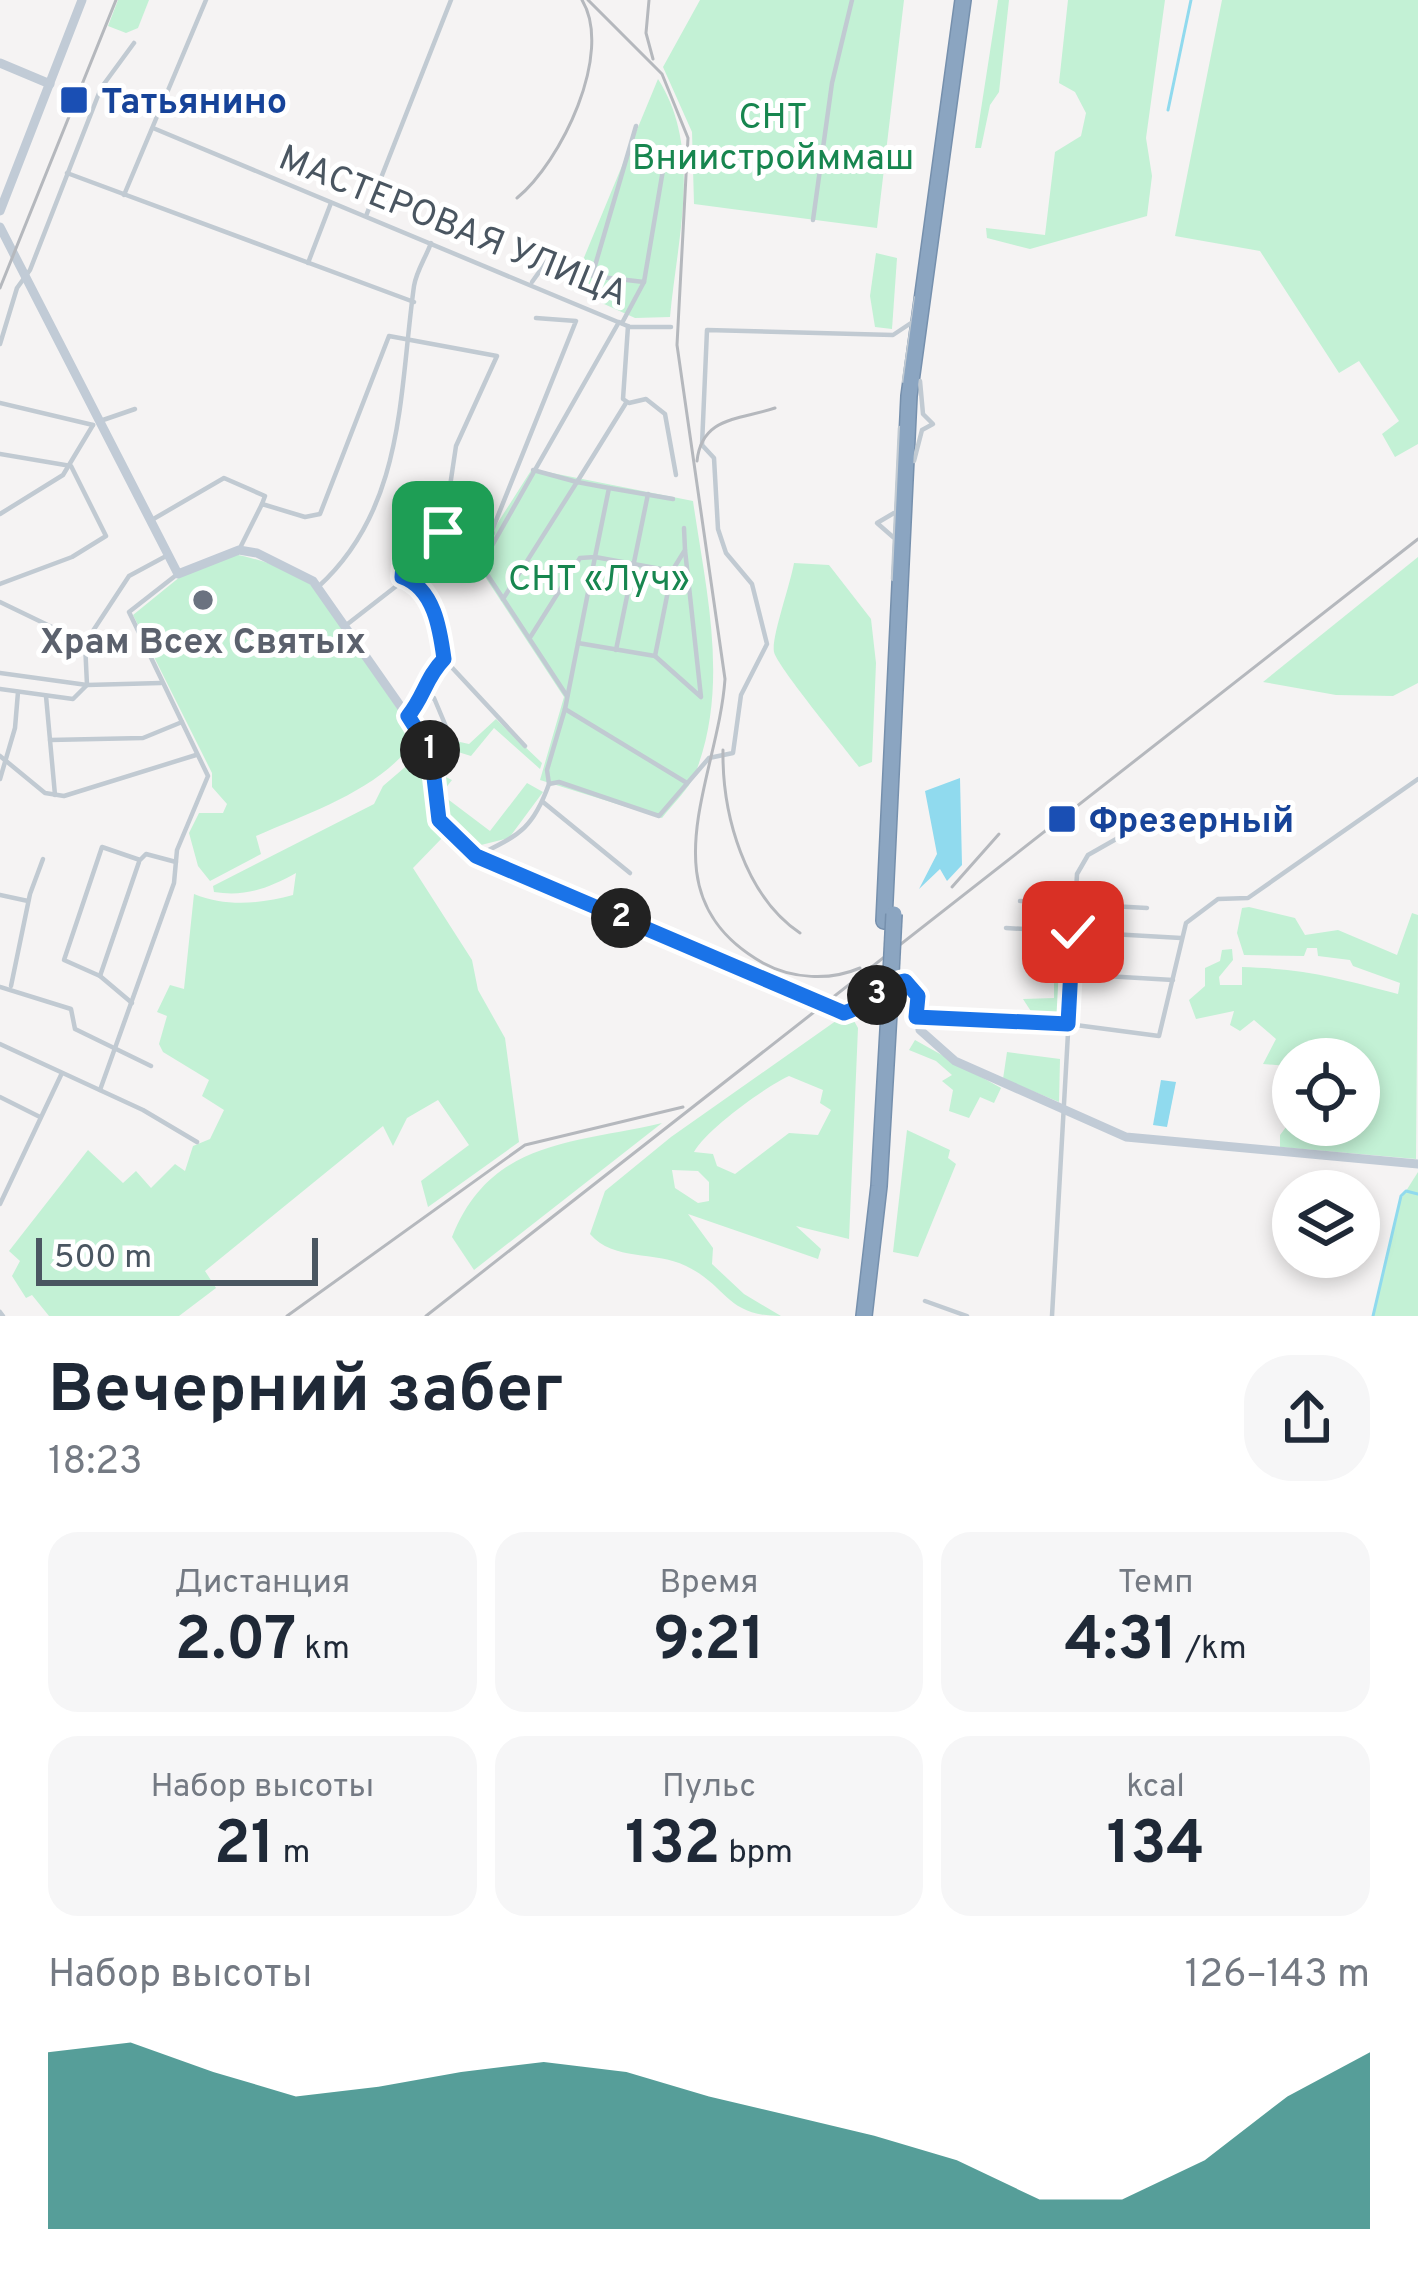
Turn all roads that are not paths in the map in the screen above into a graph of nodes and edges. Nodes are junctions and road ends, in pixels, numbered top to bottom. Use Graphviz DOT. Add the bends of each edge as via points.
graph roads {
  1 [pos="82,0"];
  2 [pos="206,0"];
  3 [pos="451,0"];
  4 [pos="852,0"];
  5 [pos="968,0"];
  6 [pos="134,43"];
  7 [pos="0,63"];
  8 [pos="50,84"];
  9 [pos="101,88"];
  10 [pos="158,115"];
  11 [pos="636,126"];
  12 [pos="153,128"];
  13 [pos="665,158"];
  14 [pos="67,173"];
  15 [pos="124,195"];
  16 [pos="331,203"];
  17 [pos="0,211"];
  18 [pos="366,216"];
  19 [pos="813,220"];
  20 [pos="0,230"];
  21 [pos="431,243"];
  22 [pos="308,263"];
  23 [pos="592,276"];
  24 [pos="24,279"];
  25 [pos="532,282"];
  26 [pos="644,282"];
  27 [pos="922,288"];
  28 [pos="414,302"];
  29 [pos="586,307"];
  30 [pos="536,318"];
  31 [pos="576,321"];
  32 [pos="911,323"];
  33 [pos="623,324"];
  34 [pos="671,327"];
  35 [pos="892,334"];
  36 [pos="407,339"];
  37 [pos="0,344"];
  38 [pos="907,351"];
  39 [pos="627,402"];
  40 [pos="0,403"];
  41 [pos="135,410"];
  42 [pos="96,424"];
  43 [pos="0,454"];
  44 [pos="71,466"];
  45 [pos="533,470"];
  46 [pos="676,475"];
  47 [pos="577,482"];
  48 [pos="609,488"];
  49 [pos="648,494"];
  50 [pos="674,499"];
  51 [pos="262,504"];
  52 [pos="894,513"];
  53 [pos="0,514"];
  54 [pos="150,521"];
  55 [pos="684,528"];
  56 [pos="443,532"];
  57 [pos="494,532"];
  58 [pos="893,537"];
  59 [pos="239,550"];
  60 [pos="685,550"];
  61 [pos="168,555"];
  62 [pos="595,557"];
  63 [pos="633,564"];
  64 [pos="672,572"];
  65 [pos="178,574"];
  66 [pos="402,577"];
  67 [pos="0,584"];
  68 [pos="318,587"];
  69 [pos="503,599"];
  70 [pos="0,602"];
  71 [pos="897,614"];
  72 [pos="344,626"];
  73 [pos="530,638"];
  74 [pos="85,643"];
  75 [pos="578,644"];
  76 [pos="616,650"];
  77 [pos="655,656"];
  78 [pos="444,659"];
  79 [pos="0,673"];
  80 [pos="163,683"];
  81 [pos="88,685"];
  82 [pos="0,689"];
  83 [pos="18,692"];
  84 [pos="46,696"];
  85 [pos="567,696"];
  86 [pos="422,700"];
  87 [pos="565,709"];
  88 [pos="408,716"];
  89 [pos="182,722"];
  90 [pos="50,740"];
  91 [pos="525,746"];
  92 [pos="431,752"];
  93 [pos="199,754"];
  94 [pos="3,758"];
  95 [pos="0,778"];
  96 [pos="1418,778"];
  97 [pos="687,783"];
  98 [pos="549,784"];
  99 [pos="55,795"];
  100 [pos="544,802"];
  101 [pos="1125,834"];
  102 [pos="476,856"];
  103 [pos="43,859"];
  104 [pos="140,860"];
  105 [pos="176,862"];
  106 [pos="631,873"];
  107 [pos="0,895"];
  108 [pos="28,901"];
  109 [pos="1020,901"];
  110 [pos="1075,904"];
  111 [pos="1147,908"];
  112 [pos="889,917"];
  113 [pos="1006,928"];
  114 [pos="1073,932"];
  115 [pos="1180,938"];
  116 [pos="1071,974"];
  117 [pos="100,976"];
  118 [pos="1173,980"];
  119 [pos="11,986"];
  120 [pos="0,987"];
  121 [pos="133,1004"];
  122 [pos="884,1016"];
  123 [pos="916,1017"];
  124 [pos="1068,1024"];
  125 [pos="0,1044"];
  126 [pos="118,1051"];
  127 [pos="151,1066"];
  128 [pos="61,1075"];
  129 [pos="100,1090"];
  130 [pos="0,1097"];
  131 [pos="1064,1109"];
  132 [pos="40,1117"];
  133 [pos="197,1142"];
  134 [pos="1418,1164"];
  135 [pos="0,1204"];
  136 [pos="926,1301"];
  137 [pos="854,1316"];
  138 [pos="864,1316"];
  139 [pos="968,1316"];
  140 [pos="1052,1316"];
  1 -- 8 [label="street"];
  2 -- 10 [label="street"];
  3 -- 18 [label="street"];
  4 -- 19 [label="street"];
  5 -- 27 [label="highway"];
  5 -- 112 [label="highway" via="920,381"];
  6 -- 9 [label="street"];
  7 -- 8 [label="street"];
  8 -- 17 [label="street"];
  9 -- 10 [label="street"];
  9 -- 14 [label="street"];
  10 -- 12 [label="street"];
  11 -- 23 [label="street"];
  12 -- 15 [label="street"];
  12 -- 16 [label="street, МАСТЕРОВАЯ УЛИЦА"];
  13 -- 26 [label="street"];
  14 -- 15 [label="street"];
  14 -- 24 [label="street"];
  15 -- 22 [label="street"];
  16 -- 18 [label="street, МАСТЕРОВАЯ УЛИЦА"];
  16 -- 22 [label="street"];
  18 -- 21 [label="street, МАСТЕРОВАЯ УЛИЦА"];
  20 -- 24 [label="street"];
  21 -- 25 [label="street, МАСТЕРОВАЯ УЛИЦА"];
  21 -- 28 [label="street"];
  22 -- 28 [label="street"];
  23 -- 25 [label="street" via="547,260"];
  23 -- 26 [label="street"];
  24 -- 37 [label="street"];
  24 -- 42 [label="street"];
  25 -- 29 [label="street, МАСТЕРОВАЯ УЛИЦА"];
  26 -- 33 [label="street"];
  27 -- 32 [label="street"];
  27 -- 71 [label="highway"];
  28 -- 36 [label="street"];
  29 -- 31 [label="street"];
  29 -- 33 [label="street, МАСТЕРОВАЯ УЛИЦА"];
  30 -- 31 [label="street"];
  31 -- 57 [label="street"];
  32 -- 35 [label="street"];
  32 -- 38 [label="street"];
  33 -- 34 [label="street, МАСТЕРОВАЯ УЛИЦА"];
  33 -- 39 [label="street"];
  33 -- 45 [label="street"];
  35 -- 38 [label="street"];
  35 -- 97 [label="street" via="707,330 702,445 714,458 718,529 752,584 767,644 741,695 733,753 709,758"];
  36 -- 51 [label="street" via="389,336 381,347 320,514"];
  36 -- 56 [label="street" via="497,356 456,446"];
  36 -- 68 [label="street" via="396,452 367,530"];
  38 -- 52 [label="street"];
  39 -- 46 [label="street" via="646,399 664,414"];
  39 -- 47 [label="street"];
  40 -- 42 [label="street"];
  41 -- 42 [label="street"];
  42 -- 44 [label="street"];
  42 -- 54 [label="street"];
  43 -- 44 [label="street"];
  44 -- 53 [label="street"];
  44 -- 67 [label="street" via="106,536"];
  45 -- 47 [label="street"];
  45 -- 57 [label="street"];
  47 -- 48 [label="street"];
  47 -- 69 [label="street"];
  48 -- 49 [label="street"];
  48 -- 62 [label="street"];
  49 -- 50 [label="street"];
  49 -- 63 [label="street"];
  51 -- 54 [label="street" via="265,496 224,478"];
  51 -- 59 [label="street"];
  52 -- 58 [label="street"];
  52 -- 58 [label="street" via="877,524"];
  54 -- 61 [label="street"];
  55 -- 60 [label="street"];
  56 -- 57 [label="street"];
  56 -- 66 [label="street" via="409,544"];
  57 -- 69 [label="street" via="481,565"];
  58 -- 71 [label="street"];
  59 -- 65 [label="street"];
  59 -- 68 [label="street" via="290,567"];
  60 -- 64 [label="street"];
  60 -- 77 [label="street" via="700,697"];
  61 -- 65 [label="street"];
  61 -- 74 [label="street" via="129,576"];
  62 -- 63 [label="street"];
  62 -- 73 [label="street" via="580,558"];
  62 -- 75 [label="street"];
  63 -- 64 [label="street"];
  63 -- 76 [label="street"];
  64 -- 77 [label="street"];
  65 -- 80 [label="street" via="129,612"];
  66 -- 72 [label="street"];
  66 -- 78 [label="street" via="425,595"];
  68 -- 72 [label="street"];
  69 -- 73 [label="street"];
  70 -- 74 [label="street"];
  71 -- 112 [label="highway"];
  72 -- 88 [label="street"];
  73 -- 85 [label="street"];
  74 -- 81 [label="street"];
  75 -- 76 [label="street"];
  75 -- 85 [label="street"];
  76 -- 77 [label="street"];
  78 -- 86 [label="street" via="425,680"];
  78 -- 91 [label="street"];
  79 -- 81 [label="street"];
  80 -- 81 [label="street"];
  80 -- 89 [label="street"];
  81 -- 84 [label="street" via="73,699"];
  82 -- 83 [label="street"];
  83 -- 84 [label="street"];
  83 -- 94 [label="street"];
  84 -- 90 [label="street"];
  85 -- 87 [label="street"];
  86 -- 88 [label="street"];
  86 -- 92 [label="street" via="434,698 450,736"];
  87 -- 97 [label="street"];
  87 -- 98 [label="street"];
  88 -- 92 [label="street"];
  89 -- 90 [label="street" via="143,738"];
  89 -- 93 [label="street"];
  90 -- 99 [label="street"];
  92 -- 102 [label="street" via="434,809"];
  93 -- 99 [label="street"];
  93 -- 105 [label="street" via="207,786"];
  94 -- 95 [label="street"];
  94 -- 99 [label="street"];
  96 -- 115 [label="street" via="1248,898 1218,898"];
  97 -- 98 [label="street" via="659,816"];
  98 -- 100 [label="street"];
  100 -- 102 [label="street" via="516,839"];
  100 -- 106 [label="street"];
  101 -- 110 [label="street" via="1079,862"];
  102 -- 123 [label="street" via="844,1013 905,981 918,996"];
  103 -- 108 [label="street"];
  104 -- 105 [label="street" via="146,854"];
  104 -- 117 [label="street"];
  104 -- 117 [label="street" via="102,847 64,960"];
  105 -- 121 [label="street"];
  107 -- 108 [label="street"];
  108 -- 119 [label="street"];
  109 -- 110 [label="street"];
  110 -- 111 [label="street"];
  110 -- 114 [label="street"];
  112 -- 122 [label="highway"];
  113 -- 114 [label="street"];
  114 -- 115 [label="street"];
  114 -- 116 [label="street"];
  115 -- 118 [label="street"];
  116 -- 118 [label="street"];
  116 -- 124 [label="street"];
  117 -- 121 [label="street"];
  118 -- 124 [label="street" via="1160,1036"];
  119 -- 120 [label="street"];
  119 -- 126 [label="street" via="71,1009 74,1029"];
  121 -- 126 [label="street"];
  122 -- 137 [label="highway"];
  122 -- 138 [label="highway" via="879,1186"];
  123 -- 124 [label="street"];
  123 -- 131 [label="street" via="923,1036 955,1061"];
  124 -- 131 [label="street"];
  125 -- 128 [label="street"];
  126 -- 127 [label="street"];
  126 -- 129 [label="street"];
  128 -- 129 [label="street"];
  128 -- 132 [label="street"];
  129 -- 133 [label="street"];
  130 -- 132 [label="street"];
  131 -- 134 [label="street" via="1145,1141"];
  131 -- 140 [label="street"];
  132 -- 135 [label="street"];
  136 -- 139 [label="street"];
}
